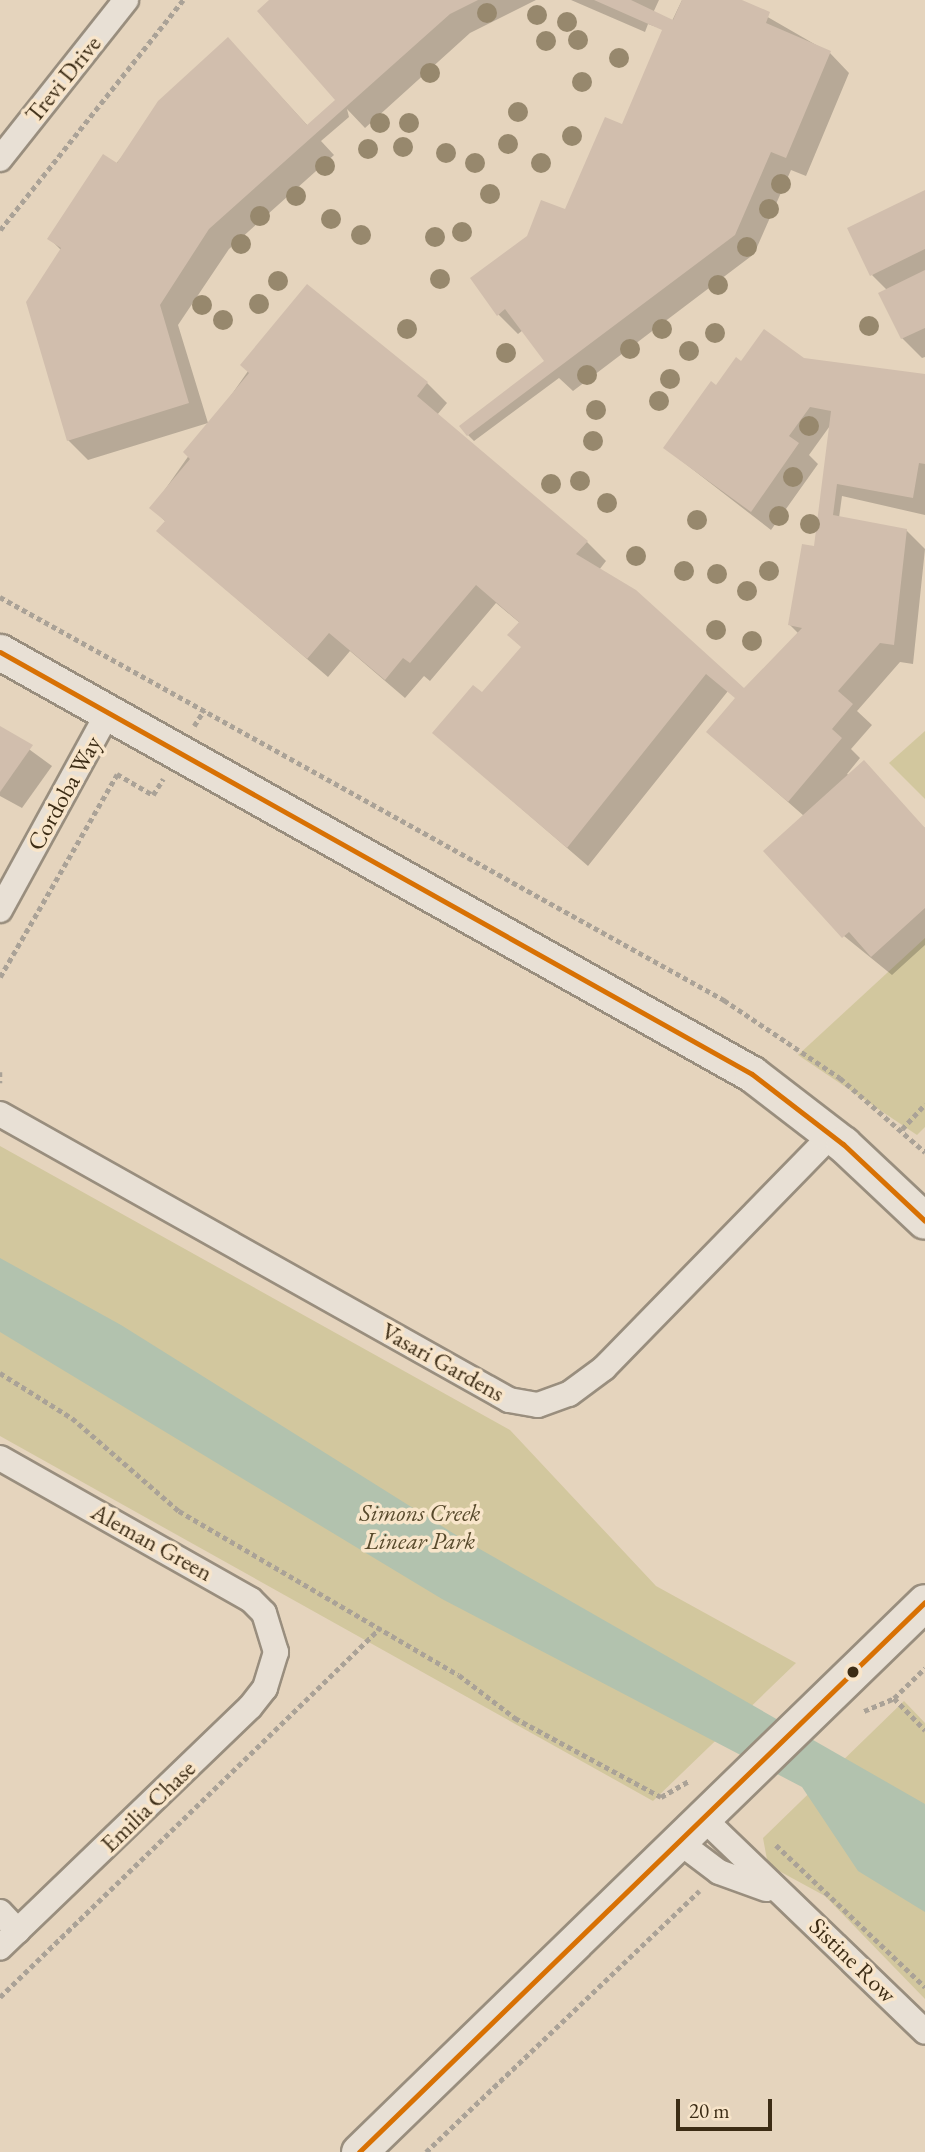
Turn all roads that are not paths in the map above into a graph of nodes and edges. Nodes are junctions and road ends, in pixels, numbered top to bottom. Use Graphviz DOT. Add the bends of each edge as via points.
graph roads {
  1 [pos="127,0"];
  2 [pos="0,159"];
  3 [pos="0,652"];
  4 [pos="108,713"];
  5 [pos="0,910"];
  6 [pos="0,1114"];
  7 [pos="831,1135"];
  8 [pos="925,1221"];
  9 [pos="0,1458"];
  10 [pos="925,1602"];
  11 [pos="276,1652"];
  12 [pos="722,1799"];
  13 [pos="678,1841"];
  14 [pos="729,1865"];
  15 [pos="0,1912"];
  16 [pos="18,1931"];
  17 [pos="0,1948"];
  18 [pos="925,2032"];
  19 [pos="359,2152"];
  1 -- 2 [label="street, Trevi Drive"];
  3 -- 4 [label="street"];
  4 -- 5 [label="street, Cordoba Way"];
  4 -- 7 [label="street" via="706,1046"];
  6 -- 7 [label="street, Vasari Gardens" via="509,1400 538,1405 569,1394 604,1368"];
  7 -- 8 [label="street"];
  9 -- 11 [label="street, Aleman Green" via="251,1600 264,1613"];
  10 -- 12 [label="street"];
  11 -- 16 [label="street, Emilia Chase" via="265,1688 250,1707"];
  12 -- 13 [label="street"];
  12 -- 14 [label="street, Sistine Row"];
  13 -- 14 [label="street, Sistine Row"];
  13 -- 19 [label="street"];
  14 -- 18 [label="street, Sistine Row" via="818,1923"];
  15 -- 16 [label="street"];
  16 -- 17 [label="street, Emilia Chase"];
}
